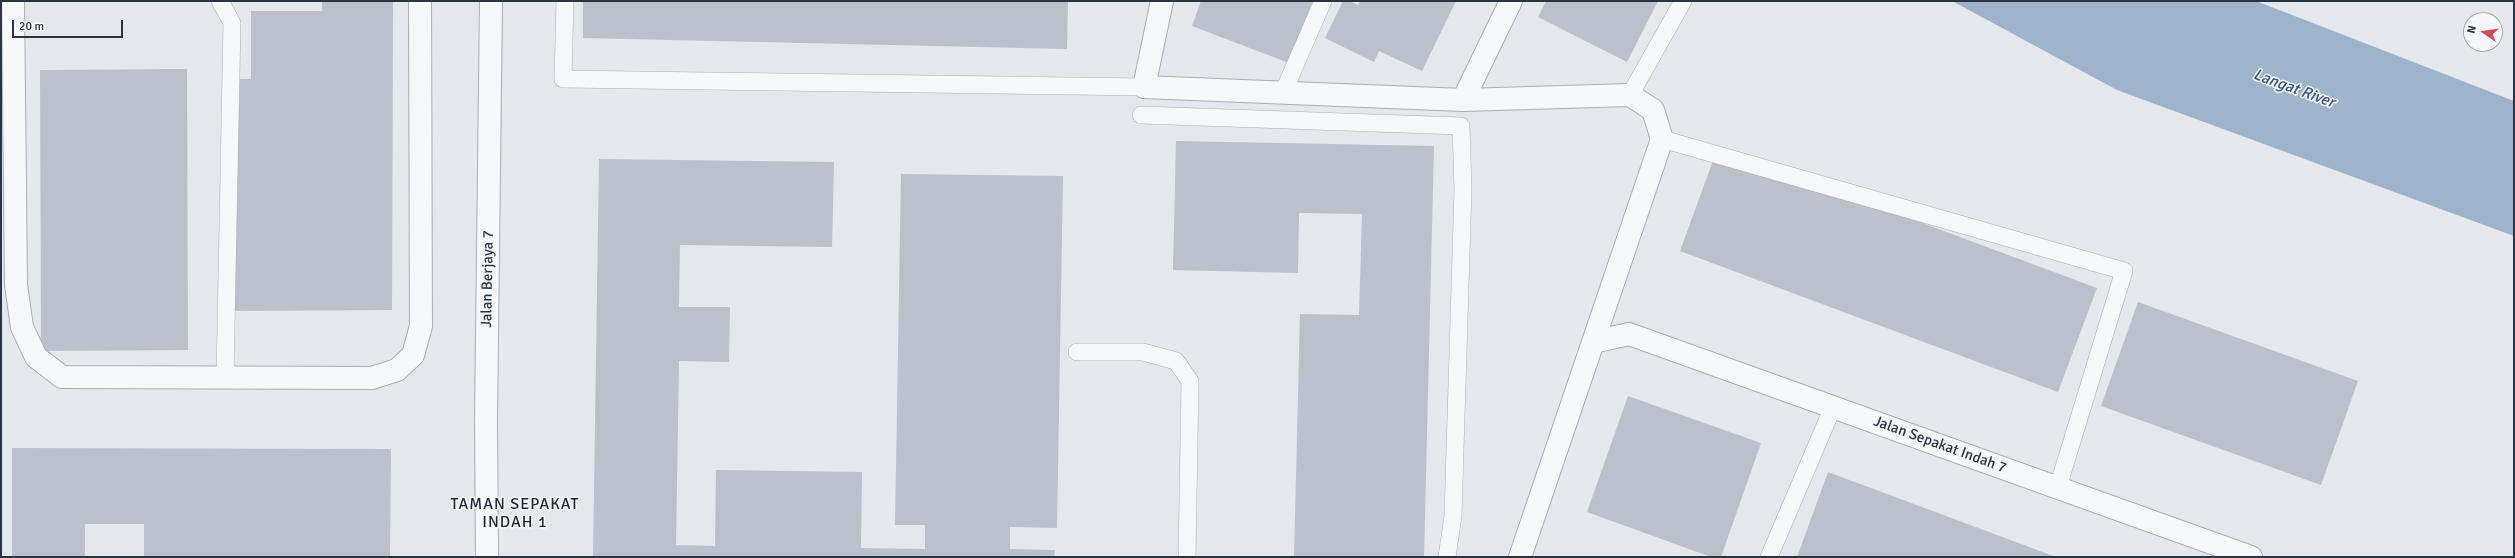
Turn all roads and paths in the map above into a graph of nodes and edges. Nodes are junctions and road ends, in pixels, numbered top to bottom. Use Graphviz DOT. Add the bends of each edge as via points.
graph roads {
  1 [pos="13,1"];
  2 [pos="220,1"];
  3 [pos="420,1"];
  4 [pos="491,1"];
  5 [pos="565,1"];
  6 [pos="1162,1"];
  7 [pos="1322,1"];
  8 [pos="1511,1"];
  9 [pos="1683,1"];
  10 [pos="1144,87"];
  11 [pos="1283,93"];
  12 [pos="1630,95"];
  13 [pos="1463,100"];
  14 [pos="1140,115"];
  15 [pos="1662,139"];
  16 [pos="1606,301"];
  17 [pos="1629,334"];
  18 [pos="1593,342"];
  19 [pos="1077,352"];
  20 [pos="225,378"];
  21 [pos="1833,407"];
  22 [pos="2058,487"];
  23 [pos="487,557"];
  24 [pos="1187,557"];
  25 [pos="1447,557"];
  26 [pos="1520,557"];
  27 [pos="1769,557"];
  28 [pos="2251,557"];
  1 -- 20 [label="street" via="16,285 22,327 36,357 62,377"];
  2 -- 20 [label="lane" via="232,23"];
  3 -- 20 [label="street" via="421,326 413,355 397,370 372,378"];
  4 -- 23 [label="street, Jalan Berjaya 7" via="486,404"];
  5 -- 10 [label="lane" via="563,79"];
  6 -- 10 [label="street"];
  7 -- 11 [label="lane"];
  8 -- 13 [label="street"];
  9 -- 12 [label="lane"];
  10 -- 11 [label="street"];
  11 -- 13 [label="street"];
  12 -- 13 [label="street"];
  12 -- 15 [label="street" via="1653,110"];
  14 -- 25 [label="lane" via="1461,126 1463,205 1453,516"];
  15 -- 16 [label="street"];
  15 -- 22 [label="lane" via="2124,271"];
  16 -- 17 [label="street"];
  16 -- 18 [label="street"];
  17 -- 18 [label="street"];
  17 -- 21 [label="street, Jalan Sepakat Indah 7"];
  18 -- 26 [label="street"];
  19 -- 24 [label="lane" via="1143,352 1176,361 1190,381"];
  21 -- 22 [label="street, Jalan Sepakat Indah 7"];
  21 -- 27 [label="lane"];
  22 -- 28 [label="street, Jalan Sepakat Indah 7"];
}
